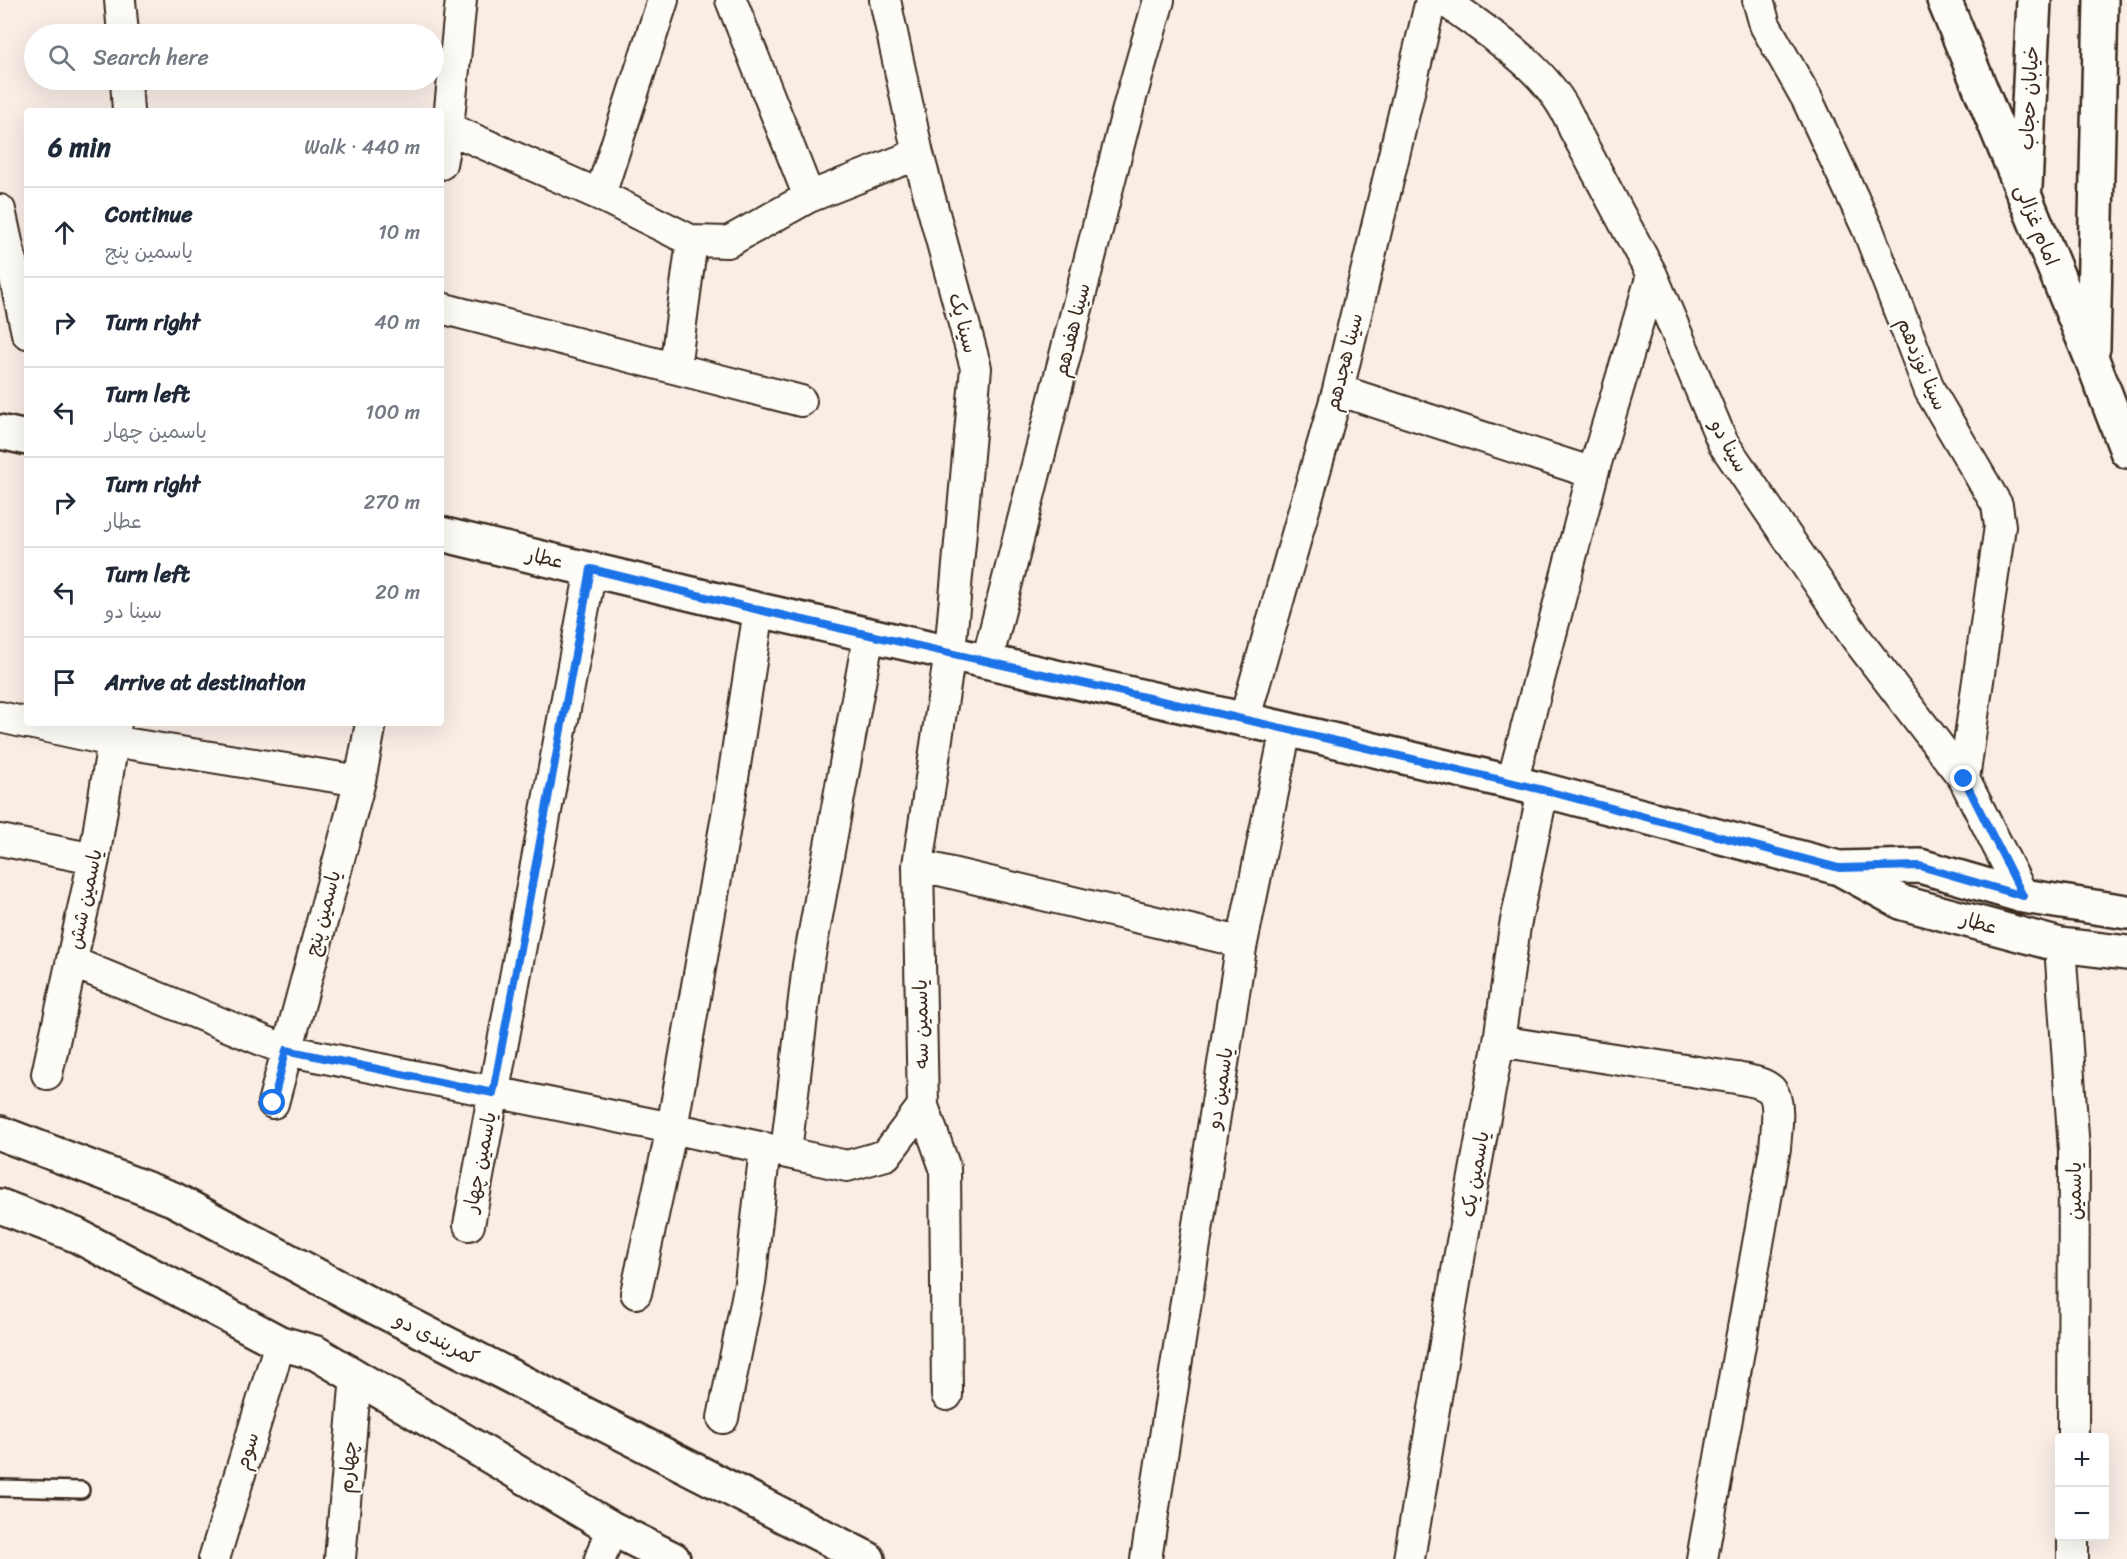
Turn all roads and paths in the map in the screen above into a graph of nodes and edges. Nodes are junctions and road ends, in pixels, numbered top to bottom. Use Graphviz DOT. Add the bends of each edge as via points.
graph roads {
  1 [pos="120,0"];
  2 [pos="461,0"];
  3 [pos="663,0"];
  4 [pos="731,0"];
  5 [pos="885,0"];
  6 [pos="1159,0"];
  7 [pos="1431,0"];
  8 [pos="1444,0"];
  9 [pos="1758,0"];
  10 [pos="1944,0"];
  11 [pos="2034,0"];
  12 [pos="2101,0"];
  13 [pos="122,24"];
  14 [pos="127,90"];
  15 [pos="128,108"];
  16 [pos="448,128"];
  17 [pos="444,149"];
  18 [pos="918,154"];
  19 [pos="600,195"];
  20 [pos="2025,196"];
  21 [pos="809,197"];
  22 [pos="0,210"];
  23 [pos="692,241"];
  24 [pos="1652,275"];
  25 [pos="444,309"];
  26 [pos="24,319"];
  27 [pos="2093,362"];
  28 [pos="675,368"];
  29 [pos="1338,390"];
  30 [pos="801,401"];
  31 [pos="0,432"];
  32 [pos="24,437"];
  33 [pos="2127,451"];
  34 [pos="1593,473"];
  35 [pos="444,535"];
  36 [pos="591,569"];
  37 [pos="759,610"];
  38 [pos="869,634"];
  39 [pos="951,652"];
  40 [pos="987,661"];
  41 [pos="0,717"];
  42 [pos="1244,721"];
  43 [pos="24,722"];
  44 [pos="57,726"];
  45 [pos="370,726"];
  46 [pos="1286,729"];
  47 [pos="114,732"];
  48 [pos="1964,779"];
  49 [pos="360,781"];
  50 [pos="1528,786"];
  51 [pos="0,840"];
  52 [pos="94,859"];
  53 [pos="918,865"];
  54 [pos="1839,868"];
  55 [pos="2023,896"];
  56 [pos="2127,912"];
  57 [pos="2060,945"];
  58 [pos="1241,948"];
  59 [pos="2127,953"];
  60 [pos="72,962"];
  61 [pos="1499,1041"];
  62 [pos="286,1050"];
  63 [pos="47,1074"];
  64 [pos="493,1093"];
  65 [pos="273,1103"];
  66 [pos="923,1106"];
  67 [pos="672,1128"];
  68 [pos="0,1133"];
  69 [pos="776,1150"];
  70 [pos="0,1206"];
  71 [pos="469,1224"];
  72 [pos="636,1293"];
  73 [pos="280,1343"];
  74 [pos="356,1376"];
  75 [pos="947,1395"];
  76 [pos="723,1418"];
  77 [pos="2073,1433"];
  78 [pos="0,1488"];
  79 [pos="81,1490"];
  80 [pos="611,1528"];
  81 [pos="2073,1541"];
  82 [pos="214,1559"];
  83 [pos="340,1559"];
  84 [pos="600,1559"];
  85 [pos="673,1559"];
  86 [pos="868,1559"];
  87 [pos="1146,1559"];
  88 [pos="1409,1559"];
  89 [pos="1702,1559"];
  90 [pos="2073,1559"];
  1 -- 13 [label="street"];
  2 -- 16 [label="street"];
  3 -- 19 [label="street"];
  4 -- 21 [label="street"];
  5 -- 18 [label="street, سینا یک"];
  6 -- 40 [label="street, سینا هفدهم"];
  7 -- 29 [label="street, سینا هجدهم"];
  8 -- 24 [label="street, سینا دو" via="1529,63 1568,112"];
  9 -- 48 [label="street, سینا نوزدهم" via="1765,25 1807,99 1868,230 1930,392 1997,505 2000,526"];
  10 -- 20 [label="street, امام غزالی"];
  11 -- 20 [label="street, خیابان حجاب"];
  12 -- 27 [label="street"];
  14 -- 15 [label="street"];
  16 -- 17 [label="street"];
  16 -- 19 [label="street"];
  18 -- 21 [label="street"];
  18 -- 39 [label="street, سینا یک" via="976,368"];
  19 -- 23 [label="street"];
  20 -- 27 [label="street, امام غزالی"];
  21 -- 23 [label="street" via="728,243"];
  22 -- 26 [label="street"];
  23 -- 28 [label="street"];
  24 -- 34 [label="street, یاسمین یک"];
  24 -- 48 [label="street, سینا دو" via="1723,444 1856,638"];
  25 -- 28 [label="street"];
  27 -- 33 [label="street, امام غزالی"];
  28 -- 30 [label="street"];
  29 -- 34 [label="street"];
  29 -- 42 [label="street, سینا هجدهم"];
  31 -- 32 [label="street"];
  34 -- 50 [label="street, یاسمین یک"];
  35 -- 36 [label="street, عطار"];
  36 -- 37 [label="street, عطار"];
  36 -- 64 [label="street, یاسمین چهار"];
  37 -- 38 [label="street, عطار"];
  37 -- 67 [label="street"];
  38 -- 39 [label="street, عطار"];
  38 -- 69 [label="street"];
  39 -- 40 [label="street, عطار"];
  39 -- 53 [label="street, یاسمین سه"];
  40 -- 42 [label="street, عطار"];
  41 -- 43 [label="street"];
  42 -- 46 [label="street, عطار"];
  44 -- 47 [label="street"];
  45 -- 49 [label="street, یاسمین پنج"];
  46 -- 50 [label="street, عطار"];
  46 -- 58 [label="street, یاسمین دو"];
  47 -- 49 [label="street"];
  47 -- 52 [label="street, یاسمین شش"];
  48 -- 55 [label="street, سینا دو"];
  49 -- 62 [label="street, یاسمین پنج"];
  50 -- 54 [label="street, عطار"];
  50 -- 61 [label="street, یاسمین یک"];
  51 -- 52 [label="street"];
  52 -- 60 [label="street, یاسمین شش"];
  53 -- 58 [label="street" via="1228,939"];
  53 -- 66 [label="street, یاسمین سه"];
  54 -- 55 [label="street, عطار" via="1920,866"];
  54 -- 57 [label="street, عطار" via="1903,903"];
  55 -- 56 [label="street, عطار"];
  57 -- 59 [label="street, عطار"];
  57 -- 77 [label="street, یاسمین" via="2074,1151"];
  58 -- 87 [label="street, یاسمین دو"];
  60 -- 62 [label="street"];
  60 -- 63 [label="street, یاسمین شش"];
  61 -- 88 [label="street, یاسمین یک"];
  61 -- 89 [label="street" via="1736,1078 1766,1086 1775,1097 1775,1148"];
  62 -- 64 [label="street"];
  62 -- 65 [label="street, یاسمین پنج"];
  64 -- 67 [label="street"];
  64 -- 71 [label="street, یاسمین چهار"];
  66 -- 69 [label="street" via="886,1155 847,1166"];
  66 -- 75 [label="street, یاسمین سه" via="945,1168"];
  67 -- 69 [label="street"];
  67 -- 72 [label="street"];
  68 -- 86 [label="street, کمربندی دو" via="172,1199"];
  69 -- 76 [label="street"];
  70 -- 73 [label="street" via="76,1235"];
  73 -- 74 [label="street" via="316,1353"];
  73 -- 82 [label="street, سوم"];
  74 -- 80 [label="street"];
  74 -- 83 [label="street, چهارم"];
  78 -- 79 [label="lane"];
  80 -- 84 [label="street"];
  80 -- 85 [label="street"];
  81 -- 90 [label="street"];
}
